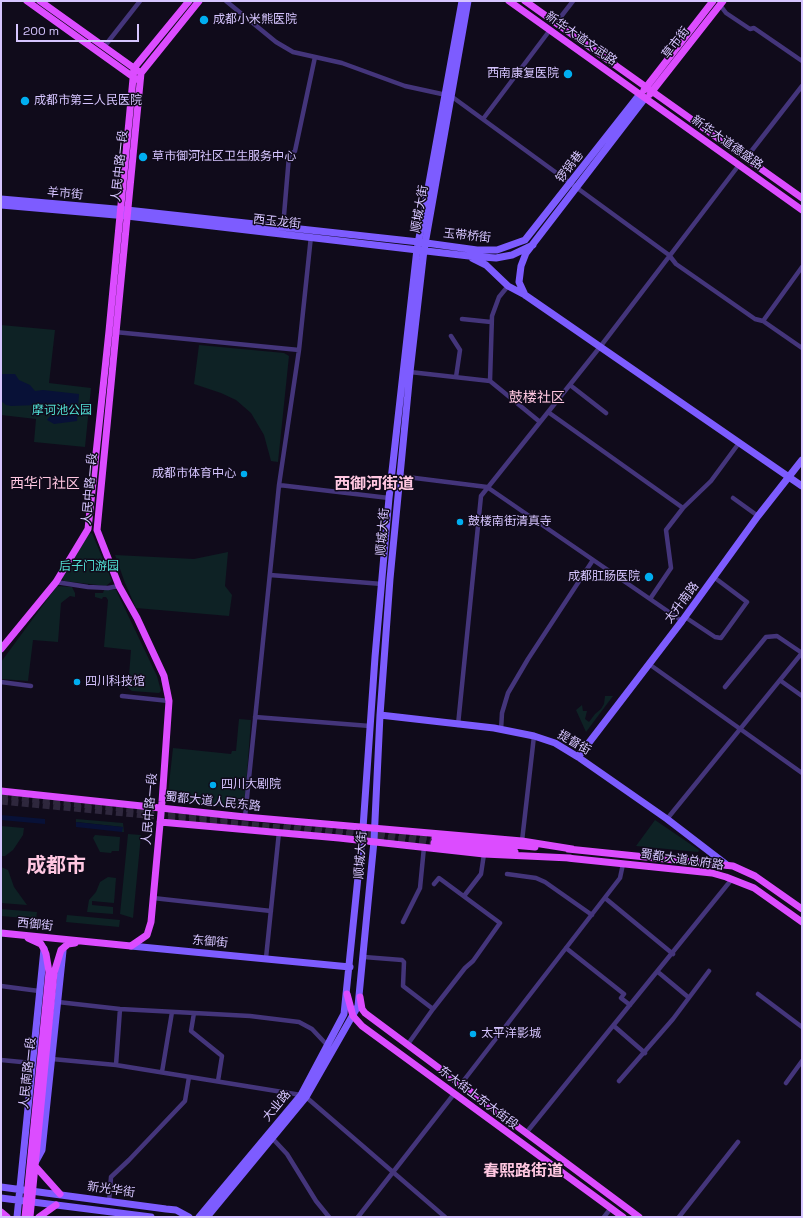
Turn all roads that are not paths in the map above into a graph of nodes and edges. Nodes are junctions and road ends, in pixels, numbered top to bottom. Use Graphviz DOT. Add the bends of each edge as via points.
graph roads {
  1 [pos="27,1"];
  2 [pos="40,1"];
  3 [pos="140,1"];
  4 [pos="189,1"];
  5 [pos="198,1"];
  6 [pos="226,1"];
  7 [pos="462,1"];
  8 [pos="468,1"];
  9 [pos="509,1"];
  10 [pos="525,1"];
  11 [pos="573,1"];
  12 [pos="712,1"];
  13 [pos="722,3"];
  14 [pos="556,23"];
  15 [pos="550,30"];
  16 [pos="104,47"];
  17 [pos="315,56"];
  18 [pos="802,61"];
  19 [pos="134,68"];
  20 [pos="141,73"];
  21 [pos="133,77"];
  22 [pos="140,82"];
  23 [pos="802,86"];
  24 [pos="649,90"];
  25 [pos="448,96"];
  26 [pos="642,96"];
  27 [pos="483,119"];
  28 [pos="746,158"];
  29 [pos="739,165"];
  30 [pos="573,186"];
  31 [pos="802,198"];
  32 [pos="1,199"];
  33 [pos="1,205"];
  34 [pos="802,210"];
  35 [pos="123,213"];
  36 [pos="283,227"];
  37 [pos="311,234"];
  38 [pos="533,245"];
  39 [pos="421,246"];
  40 [pos="512,246"];
  41 [pos="669,255"];
  42 [pos="469,256"];
  43 [pos="802,267"];
  44 [pos="508,286"];
  45 [pos="525,295"];
  46 [pos="462,319"];
  47 [pos="763,321"];
  48 [pos="491,322"];
  49 [pos="112,331"];
  50 [pos="450,336"];
  51 [pos="600,347"];
  52 [pos="802,348"];
  53 [pos="299,350"];
  54 [pos="410,372"];
  55 [pos="456,377"];
  56 [pos="490,381"];
  57 [pos="570,385"];
  58 [pos="548,412"];
  59 [pos="606,413"];
  60 [pos="540,422"];
  61 [pos="739,443"];
  62 [pos="802,460"];
  63 [pos="400,476"];
  64 [pos="789,477"];
  65 [pos="279,485"];
  66 [pos="802,486"];
  67 [pos="487,487"];
  68 [pos="389,498"];
  69 [pos="733,498"];
  70 [pos="683,508"];
  71 [pos="758,516"];
  72 [pos="88,530"];
  73 [pos="97,530"];
  74 [pos="593,560"];
  75 [pos="270,575"];
  76 [pos="715,578"];
  77 [pos="56,582"];
  78 [pos="382,584"];
  79 [pos="120,586"];
  80 [pos="650,599"];
  81 [pos="684,619"];
  82 [pos="1,649"];
  83 [pos="802,653"];
  84 [pos="650,664"];
  85 [pos="781,681"];
  86 [pos="1,682"];
  87 [pos="31,686"];
  88 [pos="725,687"];
  89 [pos="122,696"];
  90 [pos="802,696"];
  91 [pos="169,701"];
  92 [pos="380,715"];
  93 [pos="255,717"];
  94 [pos="458,725"];
  95 [pos="370,726"];
  96 [pos="501,730"];
  97 [pos="740,730"];
  98 [pos="534,736"];
  99 [pos="578,757"];
  100 [pos="802,773"];
  101 [pos="1,791"];
  102 [pos="162,808"];
  103 [pos="245,817"];
  104 [pos="667,819"];
  105 [pos="160,822"];
  106 [pos="364,828"];
  107 [pos="374,829"];
  108 [pos="279,832"];
  109 [pos="362,840"];
  110 [pos="374,841"];
  111 [pos="432,842"];
  112 [pos="522,842"];
  113 [pos="572,849"];
  114 [pos="484,854"];
  115 [pos="570,858"];
  116 [pos="623,864"];
  117 [pos="727,865"];
  118 [pos="507,874"];
  119 [pos="732,879"];
  120 [pos="434,884"];
  121 [pos="464,896"];
  122 [pos="153,898"];
  123 [pos="605,898"];
  124 [pos="802,909"];
  125 [pos="271,911"];
  126 [pos="592,915"];
  127 [pos="403,922"];
  128 [pos="802,922"];
  129 [pos="4,933"];
  130 [pos="68,939"];
  131 [pos="99,942"];
  132 [pos="131,946"];
  133 [pos="63,948"];
  134 [pos="566,948"];
  135 [pos="44,949"];
  136 [pos="673,954"];
  137 [pos="364,957"];
  138 [pos="266,958"];
  139 [pos="350,967"];
  140 [pos="709,971"];
  141 [pos="658,972"];
  142 [pos="1,986"];
  143 [pos="39,991"];
  144 [pos="347,994"];
  145 [pos="758,994"];
  146 [pos="360,997"];
  147 [pos="688,997"];
  148 [pos="58,1002"];
  149 [pos="630,1006"];
  150 [pos="120,1009"];
  151 [pos="433,1009"];
  152 [pos="172,1012"];
  153 [pos="194,1013"];
  154 [pos="353,1016"];
  155 [pos="614,1026"];
  156 [pos="802,1027"];
  157 [pos="387,1030"];
  158 [pos="381,1038"];
  159 [pos="408,1044"];
  160 [pos="328,1046"];
  161 [pos="645,1053"];
  162 [pos="52,1059"];
  163 [pos="1,1060"];
  164 [pos="802,1061"];
  165 [pos="32,1063"];
  166 [pos="116,1066"];
  167 [pos="162,1072"];
  168 [pos="189,1077"];
  169 [pos="218,1081"];
  170 [pos="619,1081"];
  171 [pos="786,1083"];
  172 [pos="461,1084"];
  173 [pos="454,1094"];
  174 [pos="304,1096"];
  175 [pos="526,1133"];
  176 [pos="272,1139"];
  177 [pos="738,1142"];
  178 [pos="35,1164"];
  179 [pos="393,1173"];
  180 [pos="1,1187"];
  181 [pos="27,1190"];
  182 [pos="60,1194"];
  183 [pos="1,1198"];
  184 [pos="26,1201"];
  185 [pos="109,1202"];
  186 [pos="56,1205"];
  187 [pos="611,1208"];
  188 [pos="1,1212"];
  189 [pos="7,1217"];
  190 [pos="17,1217"];
  191 [pos="25,1217"];
  192 [pos="30,1217"];
  193 [pos="40,1217"];
  194 [pos="151,1217"];
  195 [pos="189,1217"];
  196 [pos="199,1217"];
  197 [pos="207,1217"];
  198 [pos="329,1217"];
  199 [pos="358,1217"];
  200 [pos="445,1217"];
  201 [pos="604,1217"];
  202 [pos="622,1217"];
  203 [pos="639,1217"];
  204 [pos="679,1217"];
  1 -- 21 [label="main road"];
  2 -- 16 [label="main road"];
  3 -- 16 [label="street"];
  4 -- 19 [label="main road"];
  5 -- 20 [label="main road"];
  6 -- 17 [label="street" via="283,47 293,52"];
  7 -- 25 [label="main road, 顺城大街"];
  8 -- 25 [label="main road, 顺城大街"];
  9 -- 15 [label="main road, 新华大道文武路"];
  10 -- 14 [label="main road, 新华大道文武路"];
  11 -- 14 [label="street"];
  12 -- 24 [label="main road, 草市街"];
  13 -- 18 [label="street" via="726,13 750,29 754,28"];
  13 -- 24 [label="main road, 草市街"];
  14 -- 24 [label="main road, 新华大道文武路"];
  15 -- 26 [label="main road, 新华大道文武路"];
  15 -- 27 [label="street"];
  16 -- 19 [label="main road"];
  17 -- 25 [label="street" via="342,63 394,83"];
  17 -- 36 [label="street" via="295,152 289,156"];
  19 -- 20 [label="main road"];
  19 -- 21 [label="main road, 人民中路一段"];
  20 -- 22 [label="main road, 人民中路一段"];
  21 -- 22 [label="main road"];
  21 -- 35 [label="main road, 人民中路一段"];
  22 -- 35 [label="main road, 人民中路一段"];
  23 -- 28 [label="street"];
  24 -- 26 [label="main road, 草市街"];
  24 -- 28 [label="main road, 新华大道德盛路"];
  25 -- 27 [label="street"];
  25 -- 39 [label="main road, 顺城大街"];
  26 -- 29 [label="main road, 新华大道德盛路"];
  26 -- 30 [label="main road, 锣锅巷"];
  27 -- 30 [label="street"];
  28 -- 31 [label="main road, 新华大道德盛路"];
  29 -- 34 [label="main road, 新华大道德盛路"];
  29 -- 41 [label="street"];
  30 -- 38 [label="main road, 锣锅巷"];
  30 -- 40 [label="main road, 锣锅巷" via="525,240"];
  30 -- 41 [label="street"];
  32 -- 35 [label="main road, 羊市街"];
  33 -- 35 [label="main road, 羊市街"];
  35 -- 36 [label="main road, 西玉龙街"];
  35 -- 37 [label="main road, 西玉龙街"];
  35 -- 49 [label="main road, 人民中路一段"];
  36 -- 37 [label="main road, 西玉龙街"];
  37 -- 39 [label="main road, 西玉龙街"];
  37 -- 53 [label="street"];
  38 -- 42 [label="main road" via="522,252 504,256"];
  38 -- 45 [label="main road, 锣锅巷" via="526,253 521,266 519,282"];
  39 -- 40 [label="main road, 玉带桥街" via="497,250"];
  39 -- 42 [label="main road"];
  39 -- 54 [label="main road, 顺城大街"];
  39 -- 68 [label="main road, 顺城大街"];
  41 -- 47 [label="street" via="676,264 694,277 755,319"];
  41 -- 51 [label="street"];
  42 -- 44 [label="main road" via="486,265"];
  43 -- 47 [label="street"];
  44 -- 45 [label="main road"];
  44 -- 48 [label="street" via="496,305"];
  45 -- 51 [label="main road"];
  46 -- 48 [label="street"];
  47 -- 52 [label="street"];
  48 -- 56 [label="street"];
  49 -- 53 [label="street"];
  49 -- 72 [label="main road, 人民中路一段"];
  49 -- 73 [label="main road, 人民中路一段"];
  50 -- 55 [label="street" via="460,350"];
  51 -- 57 [label="street"];
  51 -- 61 [label="main road"];
  53 -- 65 [label="street"];
  54 -- 55 [label="street"];
  54 -- 63 [label="main road, 顺城大街"];
  55 -- 56 [label="street"];
  56 -- 60 [label="street"];
  57 -- 58 [label="street"];
  57 -- 59 [label="street"];
  58 -- 60 [label="street"];
  58 -- 70 [label="street"];
  60 -- 67 [label="street"];
  61 -- 64 [label="main road"];
  61 -- 70 [label="street" via="715,476"];
  62 -- 64 [label="main road, 太升南路"];
  63 -- 67 [label="street"];
  63 -- 92 [label="main road, 顺城大街"];
  64 -- 66 [label="main road"];
  64 -- 71 [label="main road, 太升南路"];
  65 -- 68 [label="street"];
  65 -- 75 [label="street"];
  67 -- 74 [label="street"];
  67 -- 94 [label="street" via="481,496"];
  68 -- 78 [label="main road, 顺城大街"];
  69 -- 71 [label="street"];
  70 -- 80 [label="street" via="666,530 671,568"];
  71 -- 76 [label="main road, 太升南路"];
  72 -- 73 [label="main road"];
  72 -- 77 [label="main road, 人民中路一段"];
  73 -- 79 [label="main road, 人民中路一段"];
  74 -- 80 [label="street"];
  74 -- 96 [label="street" via="508,693 502,713"];
  75 -- 78 [label="street"];
  75 -- 93 [label="street"];
  76 -- 81 [label="main road, 太升南路"];
  76 -- 81 [label="street" via="747,602 721,638"];
  77 -- 79 [label="street" via="88,587"];
  77 -- 82 [label="main road, 人民中路一段"];
  78 -- 95 [label="main road, 顺城大街"];
  79 -- 91 [label="main road, 人民中路一段" via="164,676"];
  80 -- 81 [label="street"];
  81 -- 84 [label="main road, 太升南路"];
  83 -- 85 [label="street"];
  83 -- 88 [label="street" via="777,636 766,637"];
  84 -- 97 [label="street"];
  84 -- 99 [label="main road, 太升南路"];
  85 -- 90 [label="street"];
  85 -- 97 [label="street"];
  86 -- 87 [label="street"];
  89 -- 91 [label="street"];
  91 -- 102 [label="main road, 人民中路一段"];
  92 -- 94 [label="main road, 提督街"];
  92 -- 107 [label="main road, 顺城大街"];
  93 -- 95 [label="street"];
  93 -- 103 [label="street"];
  94 -- 96 [label="main road, 提督街"];
  95 -- 106 [label="main road, 顺城大街"];
  96 -- 98 [label="main road, 提督街"];
  97 -- 100 [label="street"];
  97 -- 104 [label="street"];
  98 -- 99 [label="main road, 提督街" via="555,743"];
  98 -- 112 [label="street"];
  99 -- 104 [label="main road, 提督街"];
  101 -- 102 [label="main road, 蜀都大道人民东路"];
  102 -- 103 [label="main road, 蜀都大道人民东路"];
  102 -- 105 [label="main road, 人民中路一段"];
  103 -- 106 [label="main road, 蜀都大道人民东路"];
  104 -- 117 [label="main road, 提督街"];
  105 -- 108 [label="main road, 蜀都大道人民东路"];
  105 -- 122 [label="main road, 人民中路一段"];
  106 -- 107 [label="main road, 蜀都大道人民东路"];
  106 -- 109 [label="main road, 顺城大街"];
  107 -- 110 [label="main road, 顺城大街"];
  107 -- 111 [label="main road, 蜀都大道总府路"];
  108 -- 109 [label="main road, 蜀都大道人民东路"];
  108 -- 125 [label="street"];
  109 -- 110 [label="main road, 蜀都大道总府路"];
  109 -- 139 [label="main road, 顺城大街"];
  110 -- 111 [label="main road, 蜀都大道总府路"];
  110 -- 137 [label="main road, 顺城大街"];
  111 -- 112 [label="main road, 蜀都大道总府路"];
  111 -- 113 [label="main road, 蜀都大道总府路"];
  111 -- 114 [label="main road, 蜀都大道总府路"];
  111 -- 115 [label="main road, 蜀都大道总府路"];
  111 -- 127 [label="street" via="420,888"];
  112 -- 113 [label="main road, 蜀都大道总府路"];
  113 -- 117 [label="main road, 蜀都大道总府路"];
  114 -- 115 [label="main road, 蜀都大道总府路"];
  114 -- 121 [label="street" via="481,874"];
  115 -- 116 [label="main road, 蜀都大道总府路"];
  116 -- 119 [label="main road, 蜀都大道总府路" via="712,873"];
  116 -- 123 [label="street" via="620,878"];
  117 -- 124 [label="main road, 蜀都大道总府路" via="741,868 755,876"];
  118 -- 126 [label="street" via="536,878 545,882"];
  119 -- 128 [label="main road, 蜀都大道总府路" via="754,888"];
  119 -- 136 [label="street"];
  120 -- 121 [label="street" via="439,878"];
  121 -- 151 [label="street" via="500,924"];
  122 -- 125 [label="street"];
  122 -- 132 [label="main road, 人民中路一段" via="147,935"];
  123 -- 126 [label="street"];
  123 -- 136 [label="street"];
  125 -- 138 [label="street"];
  126 -- 134 [label="street"];
  129 -- 130 [label="main road, 西御街"];
  129 -- 135 [label="main road" via="36,941"];
  130 -- 131 [label="main road, 东御街"];
  131 -- 132 [label="main road, 东御街"];
  131 -- 133 [label="main road" via="73,943"];
  132 -- 138 [label="main road, 东御街"];
  133 -- 148 [label="main road, 人民南路一段"];
  133 -- 178 [label="main road, 人民南路一段" via="58,955 54,972"];
  134 -- 149 [label="street" via="624,994 621,998"];
  134 -- 172 [label="street"];
  135 -- 143 [label="main road, 人民南路一段"];
  135 -- 181 [label="main road, 人民南路一段" via="49,972"];
  136 -- 141 [label="street"];
  137 -- 146 [label="main road, 顺城大街"];
  137 -- 151 [label="street" via="402,960 404,986"];
  138 -- 139 [label="main road, 东御街"];
  139 -- 144 [label="main road, 顺城大街"];
  140 -- 147 [label="street"];
  141 -- 147 [label="street"];
  141 -- 149 [label="street"];
  142 -- 143 [label="street"];
  143 -- 165 [label="main road, 人民南路一段"];
  144 -- 154 [label="main road"];
  144 -- 160 [label="main road, 大业路" via="344,1014"];
  145 -- 156 [label="street"];
  146 -- 154 [label="main road, 大业路"];
  146 -- 157 [label="main road, 东大街上东大街段" via="365,1013"];
  147 -- 161 [label="street"];
  148 -- 150 [label="street"];
  148 -- 162 [label="main road, 人民南路一段"];
  149 -- 155 [label="street"];
  150 -- 152 [label="street"];
  150 -- 166 [label="street"];
  151 -- 159 [label="street"];
  152 -- 153 [label="street"];
  152 -- 167 [label="street"];
  153 -- 160 [label="street" via="299,1022 312,1029"];
  153 -- 169 [label="street" via="192,1031 222,1056"];
  154 -- 158 [label="main road, 东大街上东大街段" via="362,1026"];
  154 -- 174 [label="main road, 大业路"];
  155 -- 161 [label="street"];
  155 -- 175 [label="street"];
  157 -- 158 [label="main road" via="383,1029 380,1033"];
  157 -- 159 [label="main road, 东大街上东大街段"];
  158 -- 173 [label="main road, 东大街上东大街段"];
  159 -- 172 [label="main road, 东大街上东大街段"];
  160 -- 174 [label="main road, 大业路"];
  161 -- 170 [label="street"];
  162 -- 166 [label="street"];
  162 -- 178 [label="main road, 人民南路一段" via="42,1150"];
  163 -- 165 [label="street"];
  164 -- 171 [label="street"];
  165 -- 181 [label="main road, 人民南路一段"];
  166 -- 167 [label="street"];
  167 -- 168 [label="street"];
  168 -- 169 [label="street"];
  168 -- 185 [label="street" via="185,1101 110,1177"];
  169 -- 174 [label="street"];
  172 -- 175 [label="main road, 东大街上东大街段"];
  173 -- 179 [label="street"];
  173 -- 187 [label="main road, 东大街上东大街段"];
  174 -- 176 [label="main road, 大业路"];
  174 -- 179 [label="street"];
  174 -- 196 [label="main road, 大业路"];
  175 -- 203 [label="main road, 东大街上东大街段"];
  176 -- 197 [label="main road, 大业路"];
  176 -- 198 [label="street" via="287,1154"];
  177 -- 204 [label="street"];
  178 -- 181 [label="main road, 人民南路一段"];
  178 -- 182 [label="main road"];
  179 -- 199 [label="street"];
  179 -- 200 [label="street"];
  180 -- 181 [label="main road, 新光华街"];
  181 -- 182 [label="main road, 新光华街"];
  181 -- 184 [label="main road, 人民南路一段"];
  182 -- 185 [label="main road, 新光华街"];
  183 -- 184 [label="main road, 新光华街"];
  184 -- 186 [label="main road, 新光华街"];
  184 -- 190 [label="main road"];
  184 -- 191 [label="main road"];
  184 -- 192 [label="main road"];
  185 -- 195 [label="main road, 新光华街" via="166,1208"];
  186 -- 193 [label="main road"];
  186 -- 194 [label="main road, 新光华街"];
  187 -- 201 [label="street"];
  187 -- 202 [label="main road, 东大街上东大街段"];
  188 -- 189 [label="main road"];
}
